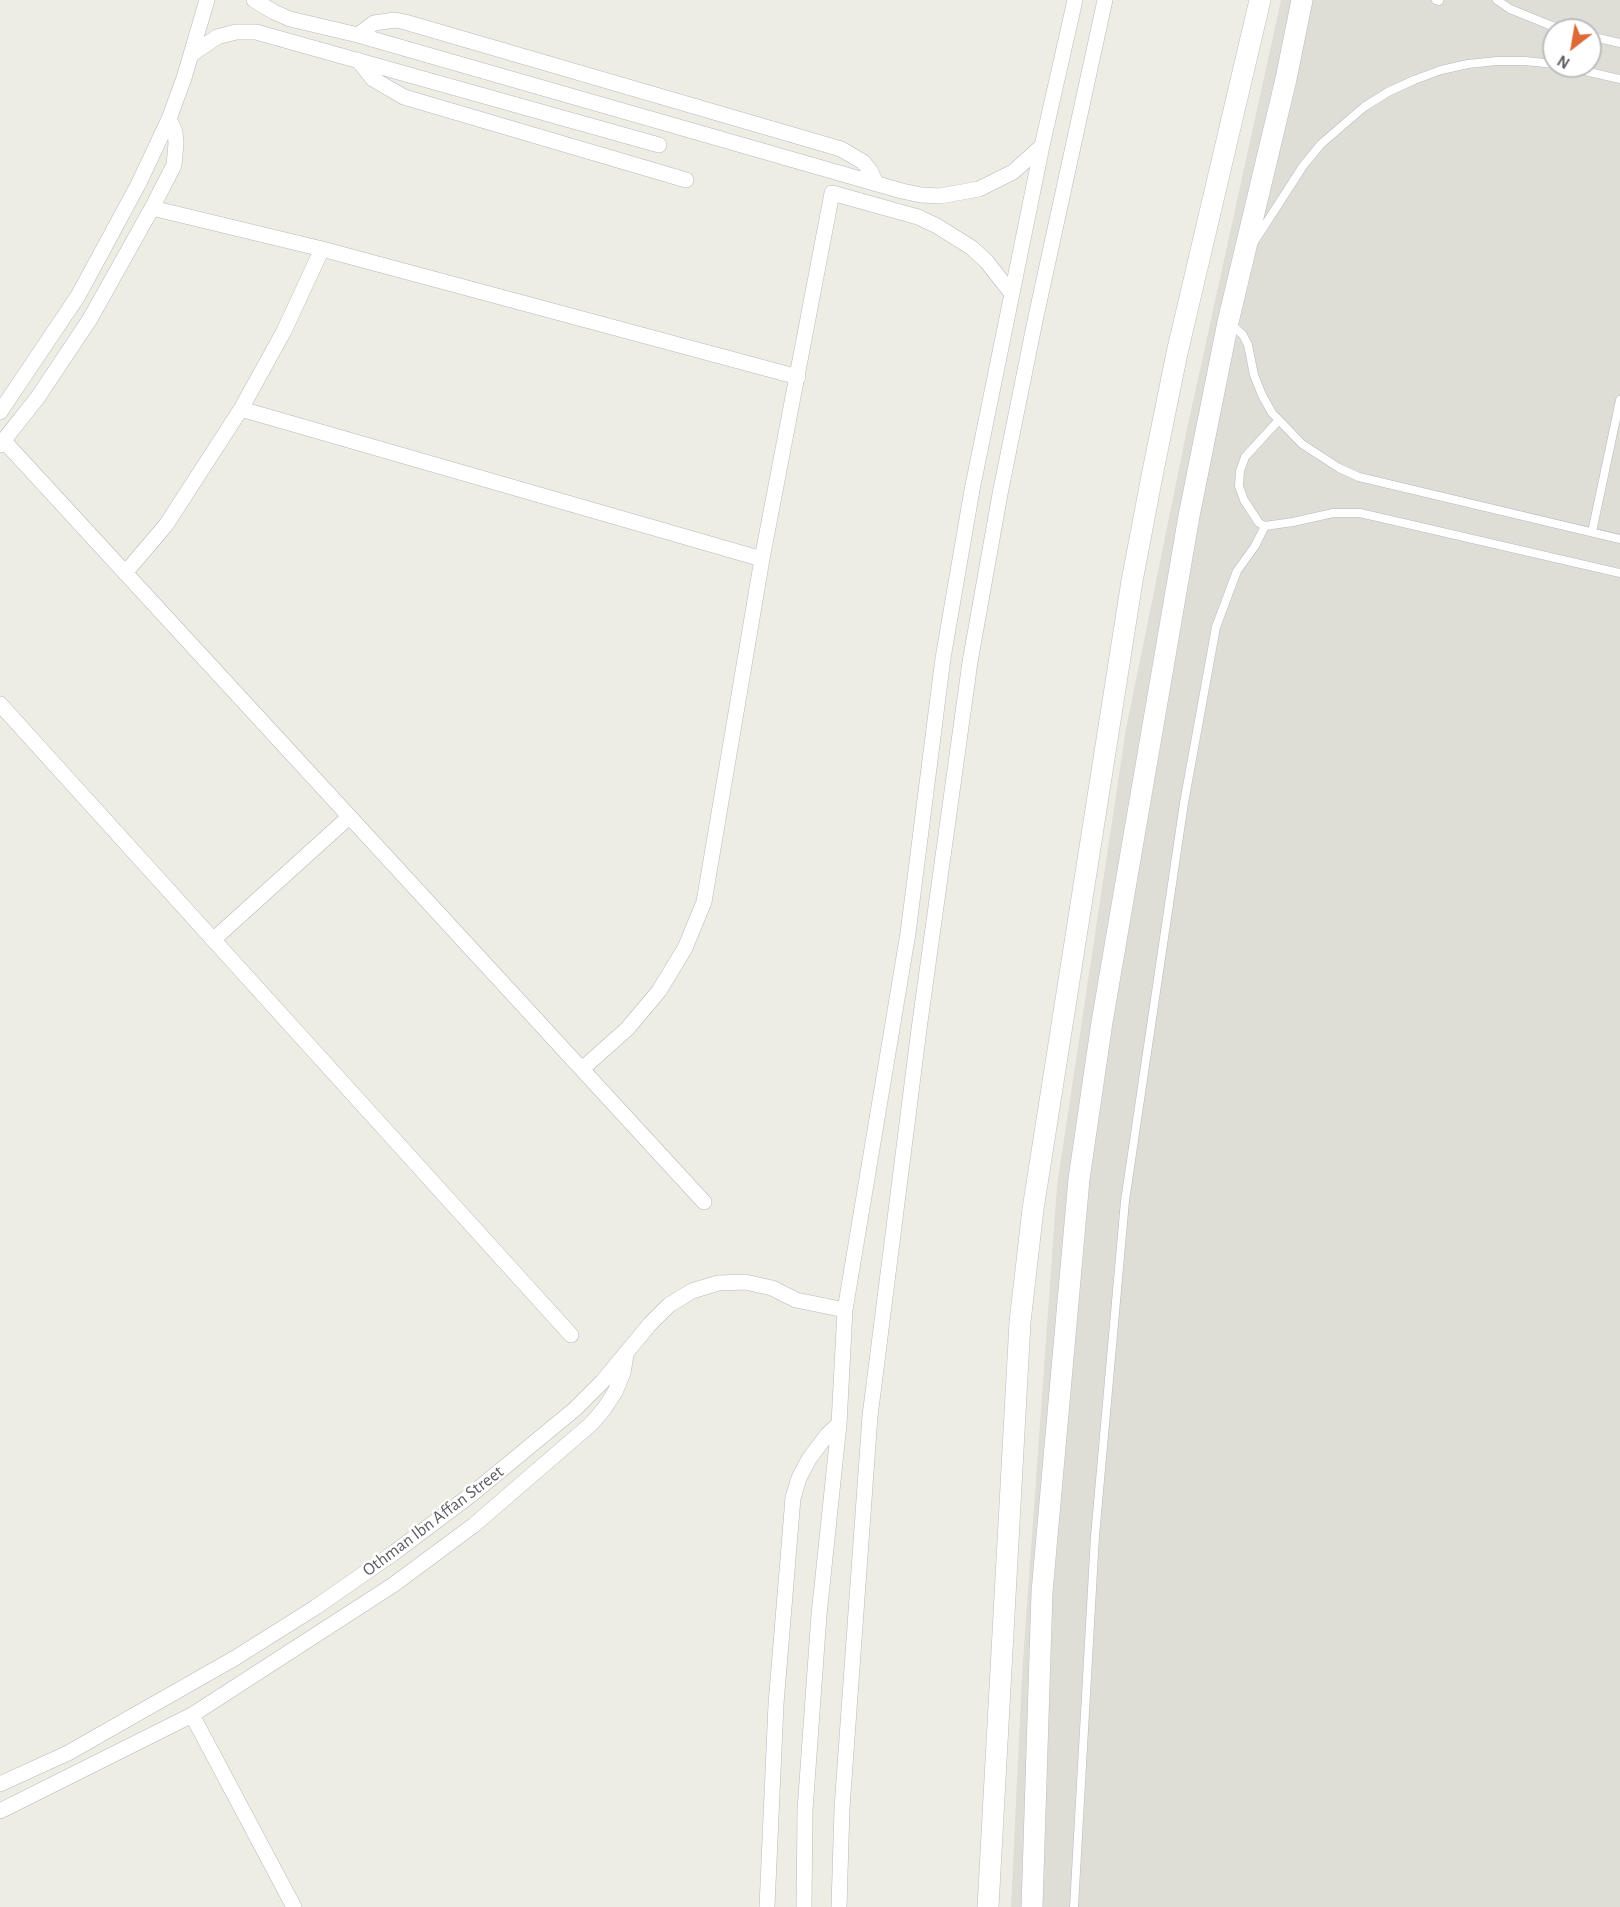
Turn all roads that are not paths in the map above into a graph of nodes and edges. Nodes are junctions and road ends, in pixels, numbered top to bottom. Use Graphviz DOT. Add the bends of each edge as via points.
graph roads {
  1 [pos="207,0"];
  2 [pos="254,0"];
  3 [pos="1075,0"];
  4 [pos="1105,0"];
  5 [pos="1260,0"];
  6 [pos="1302,0"];
  7 [pos="1497,0"];
  8 [pos="1542,22"];
  9 [pos="358,35"];
  10 [pos="1602,39"];
  11 [pos="1620,43"];
  12 [pos="192,54"];
  13 [pos="358,60"];
  14 [pos="1542,63"];
  15 [pos="1602,75"];
  16 [pos="1620,79"];
  17 [pos="169,119"];
  18 [pos="659,145"];
  19 [pos="1042,146"];
  20 [pos="686,180"];
  21 [pos="876,184"];
  22 [pos="152,208"];
  23 [pos="322,249"];
  24 [pos="1242,261"];
  25 [pos="1012,294"];
  26 [pos="1228,322"];
  27 [pos="798,376"];
  28 [pos="1620,400"];
  29 [pos="241,409"];
  30 [pos="0,412"];
  31 [pos="1278,421"];
  32 [pos="2,443"];
  33 [pos="1265,526"];
  34 [pos="1592,532"];
  35 [pos="1620,539"];
  36 [pos="762,559"];
  37 [pos="125,573"];
  38 [pos="1620,573"];
  39 [pos="0,704"];
  40 [pos="349,817"];
  41 [pos="213,940"];
  42 [pos="582,1069"];
  43 [pos="704,1202"];
  44 [pos="845,1310"];
  45 [pos="571,1335"];
  46 [pos="627,1354"];
  47 [pos="839,1424"];
  48 [pos="192,1715"];
  49 [pos="0,1784"];
  50 [pos="0,1811"];
  51 [pos="294,1907"];
  52 [pos="767,1907"];
  53 [pos="804,1907"];
  54 [pos="839,1907"];
  55 [pos="988,1907"];
  56 [pos="1032,1907"];
  57 [pos="1074,1907"];
  1 -- 12 [label="street"];
  2 -- 9 [label="street" via="290,19"];
  3 -- 19 [label="street"];
  4 -- 54 [label="street" via="1018,402 970,663 870,1416 842,1808"];
  5 -- 55 [label="street" via="1177,353 1132,581 1033,1209 1020,1322"];
  6 -- 24 [label="street"];
  7 -- 8 [label="lane"];
  9 -- 21 [label="street"];
  9 -- 21 [label="street" via="374,23 405,22 841,148 863,162"];
  10 -- 11 [label="lane"];
  12 -- 13 [label="street" via="217,37 256,32"];
  12 -- 17 [label="street"];
  13 -- 18 [label="street"];
  13 -- 20 [label="street" via="378,82 404,97"];
  14 -- 24 [label="lane" via="1506,61 1441,70 1364,107 1321,144"];
  15 -- 16 [label="lane"];
  17 -- 22 [label="street" via="175,132 174,165"];
  17 -- 30 [label="street" via="78,296"];
  19 -- 21 [label="street" via="997,182 969,191 921,195"];
  19 -- 25 [label="street"];
  22 -- 23 [label="street"];
  22 -- 32 [label="street" via="90,319"];
  23 -- 27 [label="street"];
  23 -- 29 [label="street" via="284,331"];
  24 -- 26 [label="street"];
  25 -- 27 [label="street" via="972,248 937,226 832,193"];
  25 -- 44 [label="street" via="942,658 908,933"];
  26 -- 31 [label="lane" via="1243,335 1262,395"];
  26 -- 56 [label="street" via="1161,672 1079,1179 1042,1593"];
  27 -- 36 [label="street"];
  28 -- 34 [label="lane"];
  29 -- 36 [label="street"];
  29 -- 37 [label="street" via="166,525"];
  31 -- 33 [label="lane" via="1245,457 1240,471 1239,486 1244,500"];
  31 -- 34 [label="lane" via="1320,457 1359,477"];
  32 -- 37 [label="street"];
  33 -- 38 [label="lane" via="1319,514 1360,513"];
  33 -- 57 [label="lane" via="1237,571 1216,627 1185,803 1125,1201 1095,1536"];
  34 -- 35 [label="lane"];
  36 -- 42 [label="street" via="704,902 685,948 659,991 627,1029"];
  37 -- 40 [label="street"];
  39 -- 41 [label="street"];
  40 -- 41 [label="street"];
  40 -- 42 [label="street"];
  41 -- 45 [label="street"];
  42 -- 43 [label="street"];
  44 -- 46 [label="street, Othman Ibn Affan Street" via="796,1300 745,1282 718,1283 692,1291 669,1305"];
  44 -- 47 [label="street"];
  46 -- 48 [label="street" via="615,1392 591,1424 474,1525 393,1586"];
  46 -- 49 [label="street, Othman Ibn Affan Street" via="574,1409 472,1494 316,1607 110,1729"];
  47 -- 52 [label="street" via="808,1459 793,1498 776,1704"];
  47 -- 53 [label="street" via="818,1627 805,1810"];
  48 -- 50 [label="street"];
  48 -- 51 [label="street"];
}
